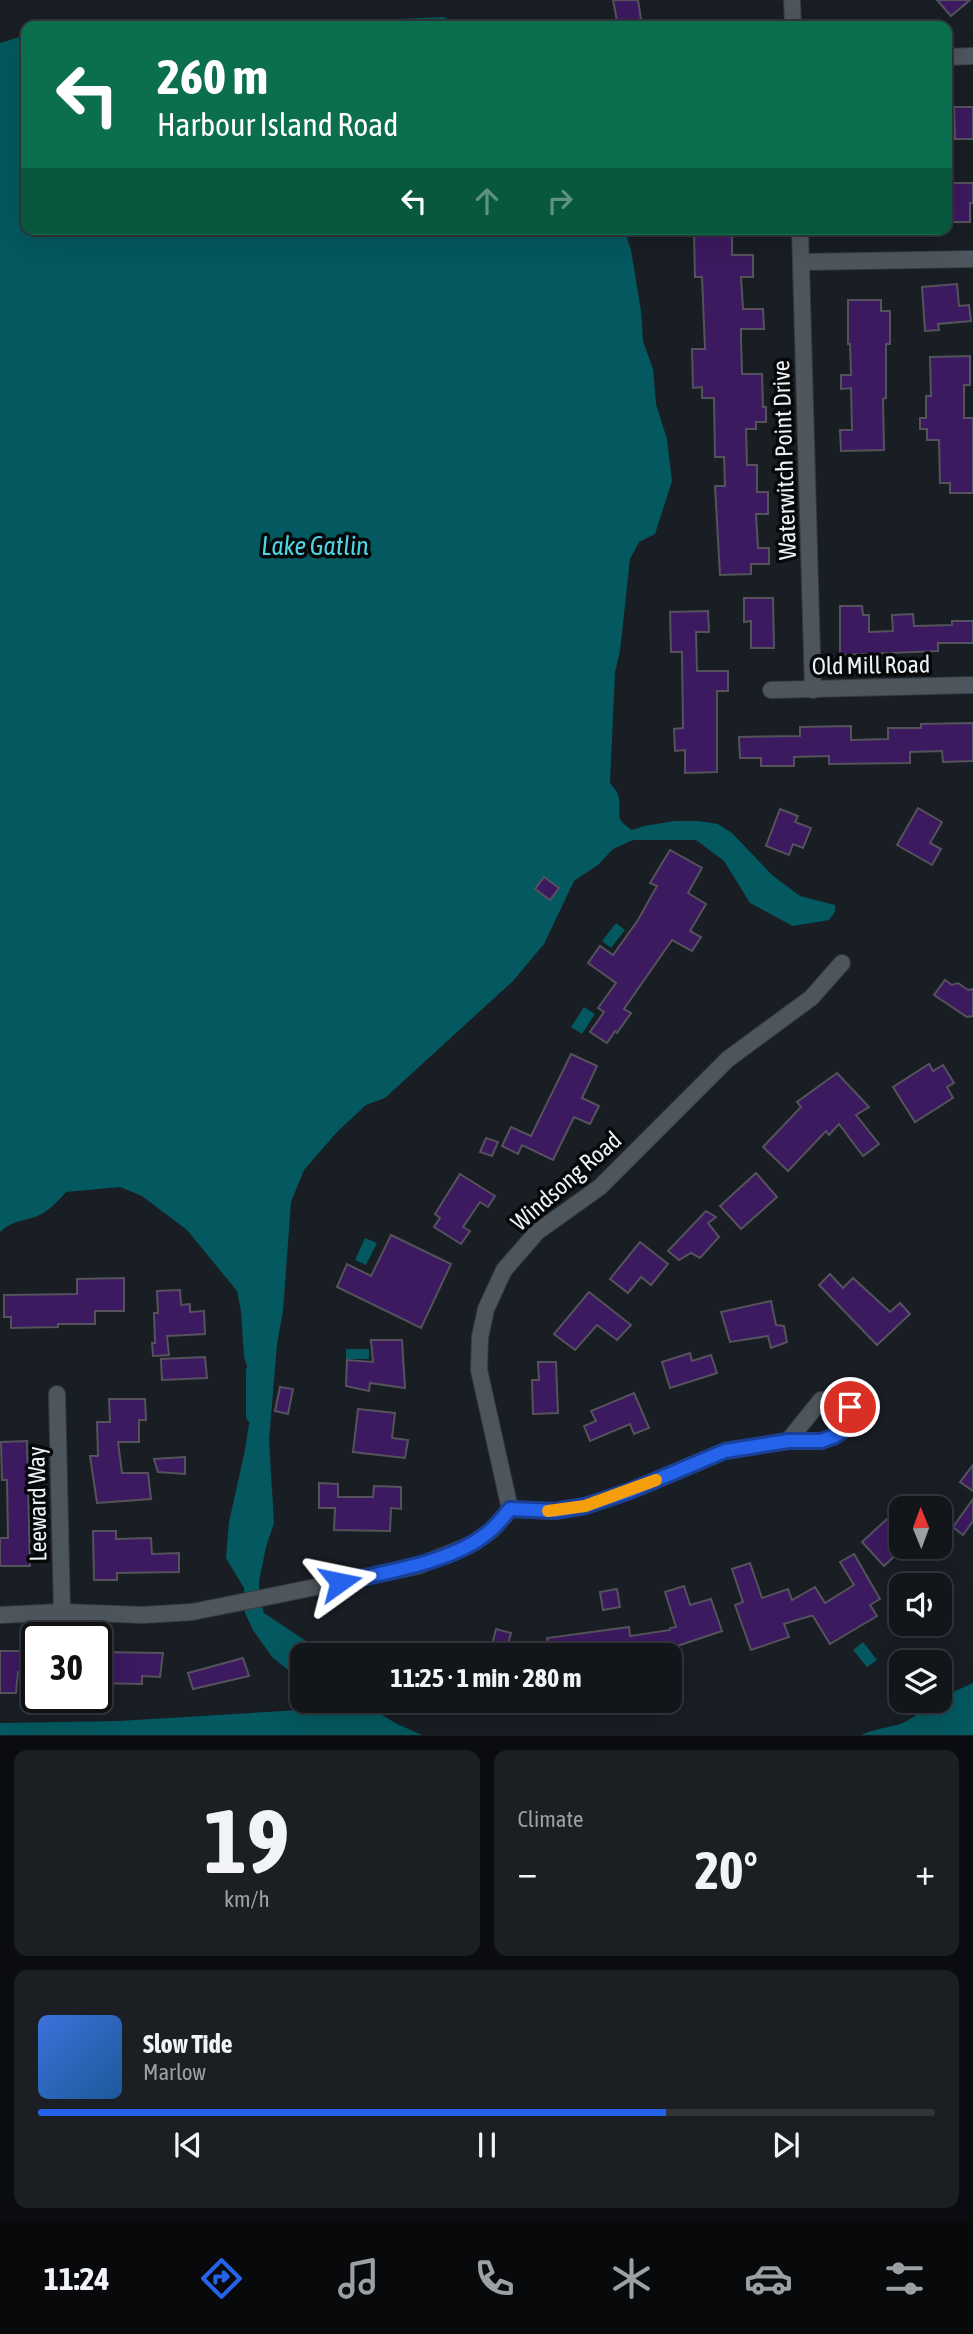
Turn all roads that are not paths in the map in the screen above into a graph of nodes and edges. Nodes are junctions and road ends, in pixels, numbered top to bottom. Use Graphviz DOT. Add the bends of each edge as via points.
graph roads {
  1 [pos="792,0"];
  2 [pos="793,21"];
  3 [pos="973,56"];
  4 [pos="952,57"];
  5 [pos="800,235"];
  6 [pos="973,259"];
  7 [pos="802,262"];
  8 [pos="973,685"];
  9 [pos="771,690"];
  10 [pos="813,690"];
  11 [pos="842,963"];
  12 [pos="57,1394"];
  13 [pos="788,1441"];
  14 [pos="510,1509"];
  15 [pos="62,1612"];
  16 [pos="0,1615"];
  1 -- 2 [label="street"];
  3 -- 4 [label="street"];
  5 -- 7 [label="street, Waterwitch Point Drive"];
  6 -- 7 [label="street"];
  7 -- 10 [label="street, Waterwitch Point Drive"];
  8 -- 10 [label="street, Old Mill Road"];
  9 -- 10 [label="street, Old Mill Road"];
  11 -- 14 [label="street, Windsong Road" via="811,998 728,1059 600,1187 537,1232 504,1270 486,1309 479,1370"];
  12 -- 15 [label="street, Leeward Way"];
  13 -- 14 [label="street" via="725,1451 585,1506 555,1511"];
  14 -- 15 [label="street" via="472,1544 418,1566 191,1612"];
  15 -- 16 [label="street"];
}
